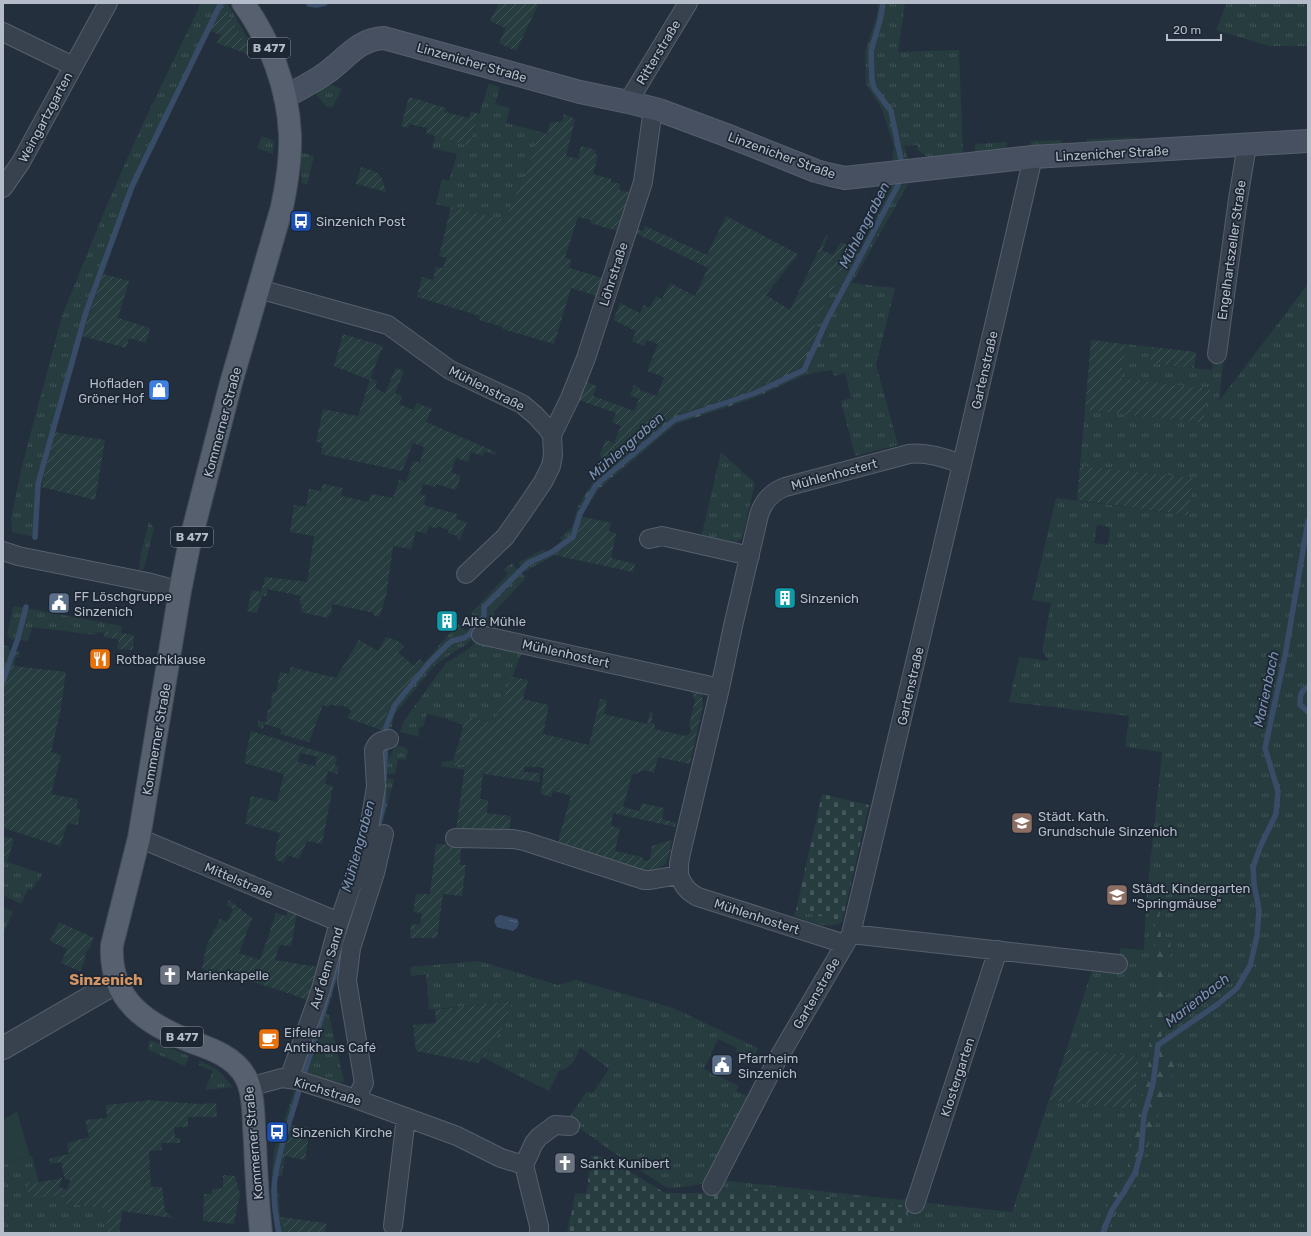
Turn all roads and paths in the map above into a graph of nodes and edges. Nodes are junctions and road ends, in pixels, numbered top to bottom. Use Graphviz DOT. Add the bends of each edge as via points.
graph roads {
  1 [pos="108,3"];
  2 [pos="243,3"];
  3 [pos="688,3"];
  4 [pos="3,32"];
  5 [pos="73,66"];
  6 [pos="286,97"];
  7 [pos="628,102"];
  8 [pos="652,108"];
  9 [pos="1308,141"];
  10 [pos="1247,145"];
  11 [pos="1033,157"];
  12 [pos="3,188"];
  13 [pos="259,289"];
  14 [pos="1217,354"];
  15 [pos="552,435"];
  16 [pos="962,464"];
  17 [pos="649,539"];
  18 [pos="3,551"];
  19 [pos="750,556"];
  20 [pos="466,574"];
  21 [pos="180,591"];
  22 [pos="481,635"];
  23 [pos="720,688"];
  24 [pos="385,740"];
  25 [pos="384,834"];
  26 [pos="139,838"];
  27 [pos="455,838"];
  28 [pos="679,875"];
  29 [pos="365,876"];
  30 [pos="339,922"];
  31 [pos="848,939"];
  32 [pos="998,950"];
  33 [pos="1118,964"];
  34 [pos="117,982"];
  35 [pos="3,1048"];
  36 [pos="297,1080"];
  37 [pos="249,1087"];
  38 [pos="356,1099"];
  39 [pos="406,1117"];
  40 [pos="570,1126"];
  41 [pos="524,1166"];
  42 [pos="712,1186"];
  43 [pos="915,1204"];
  44 [pos="393,1226"];
  45 [pos="261,1233"];
  46 [pos="539,1233"];
  1 -- 5 [label="street, Weingartzgarten"];
  2 -- 6 [label="main road, Kommerner Straße / B 477" via="269,48"];
  3 -- 7 [label="street, Ritterstraße"];
  4 -- 5 [label="street, Weingartzgarten"];
  5 -- 12 [label="street, Weingartzgarten" via="21,162"];
  6 -- 7 [label="main road, Linzenicher Straße" via="326,74 365,42 384,38 572,90"];
  6 -- 13 [label="main road, Kommerner Straße / B 477" via="290,135 286,187"];
  7 -- 8 [label="main road, Linzenicher Straße"];
  8 -- 11 [label="main road, Linzenicher Straße" via="824,173 845,178"];
  8 -- 15 [label="street, Löhrstraße" via="643,182 586,358"];
  9 -- 10 [label="main road, Linzenicher Straße"];
  10 -- 11 [label="main road, Linzenicher Straße"];
  10 -- 14 [label="street, Engelhartszeller Straße"];
  11 -- 16 [label="street, Gartenstraße"];
  13 -- 15 [label="street, Mühlenstraße" via="388,325 450,370 522,404 542,421"];
  13 -- 21 [label="main road, Kommerner Straße / B 477" via="231,383"];
  15 -- 20 [label="street" via="552,461 536,492 505,537"];
  16 -- 19 [label="street, Mühlenhostert" via="939,456 909,454 785,486 770,496 762,508"];
  16 -- 31 [label="street, Gartenstraße"];
  17 -- 19 [label="street" via="662,536"];
  18 -- 21 [label="street"];
  19 -- 23 [label="street, Mühlenhostert"];
  21 -- 26 [label="main road, Kommerner Straße / B 477"];
  22 -- 23 [label="street, Mühlenhostert"];
  23 -- 28 [label="street, Mühlenhostert" via="681,853"];
  24 -- 29 [label="street, Auf dem Sand" via="376,745 374,750 376,787 370,831 362,858"];
  25 -- 29 [label="street, Auf dem Sand"];
  26 -- 30 [label="street, Mittelstraße"];
  26 -- 34 [label="main road, Kommerner Straße / B 477" via="112,945 112,962"];
  27 -- 28 [label="street" via="524,841 644,880"];
  28 -- 31 [label="street, Mühlenhostert" via="688,890 698,897"];
  29 -- 30 [label="street, Auf dem Sand"];
  29 -- 38 [label="street, Auf dem Sand" via="347,982 364,1084"];
  30 -- 36 [label="street, Auf dem Sand"];
  31 -- 32 [label="street"];
  31 -- 42 [label="street, Gartenstraße" via="776,1062"];
  32 -- 33 [label="street"];
  32 -- 43 [label="street, Klostergarten"];
  34 -- 35 [label="street"];
  34 -- 37 [label="main road, Kommerner Straße / B 477" via="125,997 141,1015 165,1030 224,1056 239,1068 246,1077"];
  36 -- 37 [label="street, Kirchstraße" via="282,1078"];
  36 -- 38 [label="street, Kirchstraße"];
  37 -- 45 [label="main road, Kommerner Straße / B 477"];
  38 -- 39 [label="street, Kirchstraße"];
  39 -- 41 [label="street, Kirchstraße" via="457,1136 501,1158"];
  39 -- 44 [label="street"];
  40 -- 41 [label="street" via="555,1125 539,1137"];
  41 -- 46 [label="street"];
}
